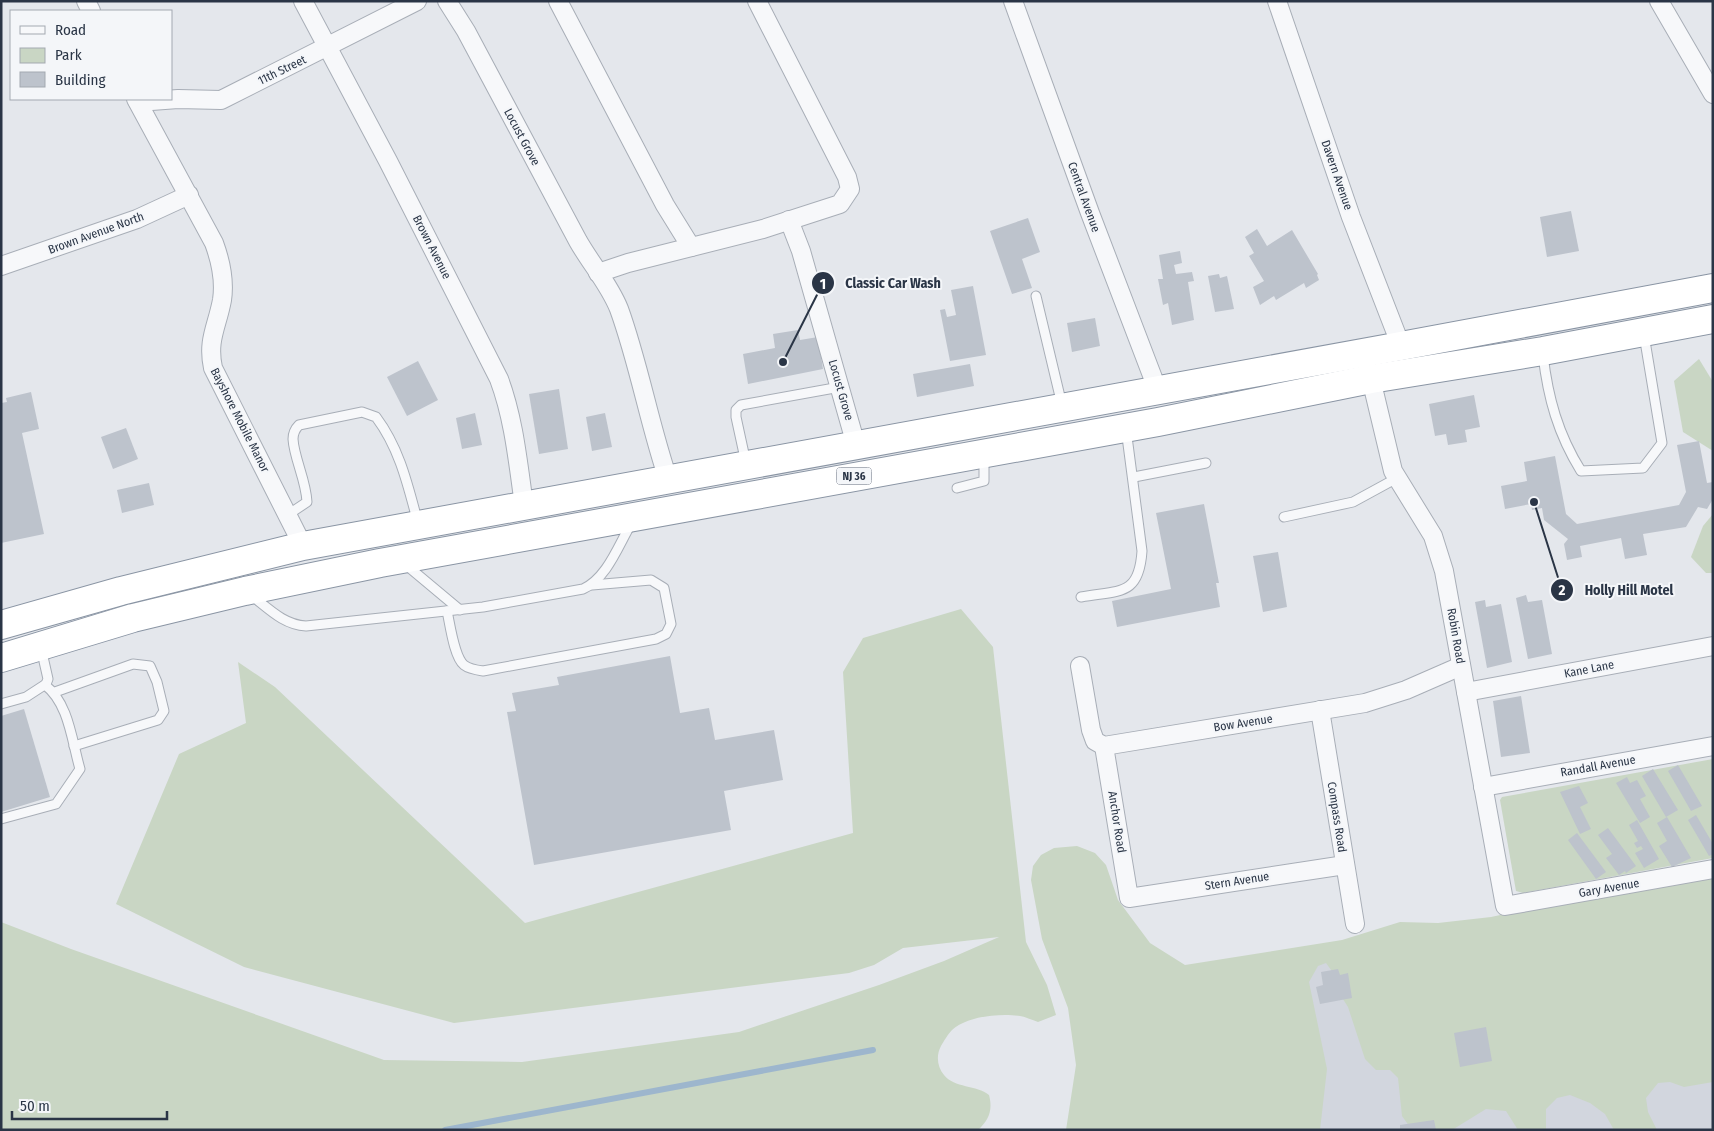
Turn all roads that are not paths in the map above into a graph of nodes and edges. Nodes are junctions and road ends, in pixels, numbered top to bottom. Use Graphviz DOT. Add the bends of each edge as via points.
graph roads {
  1 [pos="303,1"];
  2 [pos="417,1"];
  3 [pos="447,1"];
  4 [pos="558,1"];
  5 [pos="757,1"];
  6 [pos="1013,1"];
  7 [pos="1277,1"];
  8 [pos="1659,1"];
  9 [pos="327,47"];
  10 [pos="1713,94"];
  11 [pos="172,99"];
  12 [pos="137,100"];
  13 [pos="189,195"];
  14 [pos="789,220"];
  15 [pos="691,247"];
  16 [pos="1,266"];
  17 [pos="598,273"];
  18 [pos="1713,288"];
  19 [pos="1036,296"];
  20 [pos="1713,319"];
  21 [pos="1643,332"];
  22 [pos="1402,346"];
  23 [pos="1543,351"];
  24 [pos="1371,379"];
  25 [pos="840,387"];
  26 [pos="1158,391"];
  27 [pos="1062,408"];
  28 [pos="1126,428"];
  29 [pos="856,445"];
  30 [pos="984,453"];
  31 [pos="1206,463"];
  32 [pos="746,465"];
  33 [pos="1134,477"];
  34 [pos="1397,478"];
  35 [pos="668,479"];
  36 [pos="956,488"];
  37 [pos="524,505"];
  38 [pos="289,514"];
  39 [pos="635,516"];
  40 [pos="1284,517"];
  41 [pos="418,525"];
  42 [pos="303,546"];
  43 [pos="399,559"];
  44 [pos="592,585"];
  45 [pos="245,591"];
  46 [pos="1081,597"];
  47 [pos="460,610"];
  48 [pos="447,611"];
  49 [pos="1,626"];
  50 [pos="41,646"];
  51 [pos="1713,646"];
  52 [pos="1,658"];
  53 [pos="1080,666"];
  54 [pos="1462,666"];
  55 [pos="45,685"];
  56 [pos="55,692"];
  57 [pos="1466,692"];
  58 [pos="1,704"];
  59 [pos="1320,710"];
  60 [pos="74,746"];
  61 [pos="1104,746"];
  62 [pos="1713,746"];
  63 [pos="1483,787"];
  64 [pos="1,819"];
  65 [pos="1345,865"];
  66 [pos="1713,869"];
  67 [pos="1129,898"];
  68 [pos="1505,906"];
  69 [pos="1355,924"];
  1 -- 9 [label="street, Brown Avenue"];
  2 -- 9 [label="street, 11th Street"];
  3 -- 17 [label="street, Locust Grove"];
  4 -- 15 [label="street" via="665,206"];
  5 -- 14 [label="street" via="850,188 840,204"];
  6 -- 26 [label="street, Central Avenue"];
  7 -- 22 [label="street, Davern Avenue" via="1352,217"];
  8 -- 10 [label="street"];
  9 -- 11 [label="street, 11th Street" via="221,100"];
  9 -- 37 [label="street, Brown Avenue" via="499,379 505,395"];
  12 -- 13 [label="street, Bayshore Mobile Manor"];
  13 -- 16 [label="street, Brown Avenue North" via="137,219"];
  13 -- 38 [label="street, Bayshore Mobile Manor" via="221,263 222,299 211,336 213,368"];
  14 -- 15 [label="street"];
  14 -- 25 [label="street, Locust Grove"];
  15 -- 17 [label="street"];
  17 -- 35 [label="street, Locust Grove" via="619,309"];
  18 -- 22 [label="highway, NJ 36"];
  19 -- 27 [label="lane"];
  20 -- 21 [label="highway, NJ 36"];
  21 -- 23 [label="highway, NJ 36"];
  21 -- 23 [label="lane" via="1662,443 1643,468 1581,471 1565,445 1547,384"];
  22 -- 26 [label="highway, NJ 36"];
  23 -- 24 [label="highway, NJ 36"];
  24 -- 28 [label="highway, NJ 36"];
  24 -- 34 [label="street, Robin Road" via="1389,459"];
  25 -- 29 [label="street, Locust Grove"];
  25 -- 32 [label="lane" via="741,405 736,410 736,417"];
  26 -- 27 [label="highway, NJ 36"];
  27 -- 29 [label="highway, NJ 36"];
  28 -- 30 [label="highway, NJ 36"];
  28 -- 33 [label="lane"];
  29 -- 32 [label="highway, NJ 36"];
  30 -- 36 [label="lane" via="984,481"];
  30 -- 39 [label="highway, NJ 36"];
  31 -- 33 [label="lane"];
  32 -- 35 [label="highway, NJ 36"];
  33 -- 46 [label="lane" via="1141,571 1134,584"];
  34 -- 40 [label="lane" via="1348,504"];
  34 -- 54 [label="street, Robin Road" via="1440,553"];
  35 -- 37 [label="highway, NJ 36"];
  37 -- 41 [label="highway, NJ 36"];
  38 -- 41 [label="lane" via="307,502 293,440 294,430 299,425 362,412 376,417 394,446"];
  38 -- 42 [label="street, Bayshore Mobile Manor"];
  39 -- 43 [label="highway, NJ 36"];
  39 -- 44 [label="lane" via="602,574"];
  41 -- 42 [label="highway, NJ 36"];
  42 -- 49 [label="highway, NJ 36" via="121,591"];
  43 -- 45 [label="highway, NJ 36"];
  43 -- 47 [label="lane"];
  44 -- 47 [label="lane"];
  44 -- 48 [label="lane" via="657,582 664,588 671,624 666,634 656,639 483,671 462,664"];
  45 -- 48 [label="lane" via="295,626"];
  45 -- 50 [label="highway, NJ 36" via="133,618"];
  47 -- 48 [label="lane"];
  50 -- 52 [label="highway, NJ 36"];
  50 -- 55 [label="lane" via="48,679"];
  51 -- 57 [label="street, Kane Lane"];
  53 -- 61 [label="street" via="1091,730 1095,741"];
  54 -- 57 [label="street, Robin Road"];
  54 -- 59 [label="street, Bow Avenue" via="1389,696"];
  55 -- 56 [label="lane"];
  55 -- 58 [label="lane" via="26,697"];
  56 -- 60 [label="lane"];
  56 -- 60 [label="lane" via="133,664 150,666 157,682 164,712 158,720"];
  57 -- 63 [label="street, Robin Road"];
  59 -- 61 [label="street, Bow Avenue"];
  59 -- 65 [label="street, Compass Road"];
  60 -- 64 [label="lane" via="80,769 56,804"];
  61 -- 67 [label="street, Anchor Road"];
  62 -- 63 [label="street, Randall Avenue"];
  63 -- 68 [label="street, Robin Road"];
  65 -- 67 [label="street, Stern Avenue"];
  65 -- 69 [label="street, Compass Road"];
  66 -- 68 [label="street, Gary Avenue"];
}
